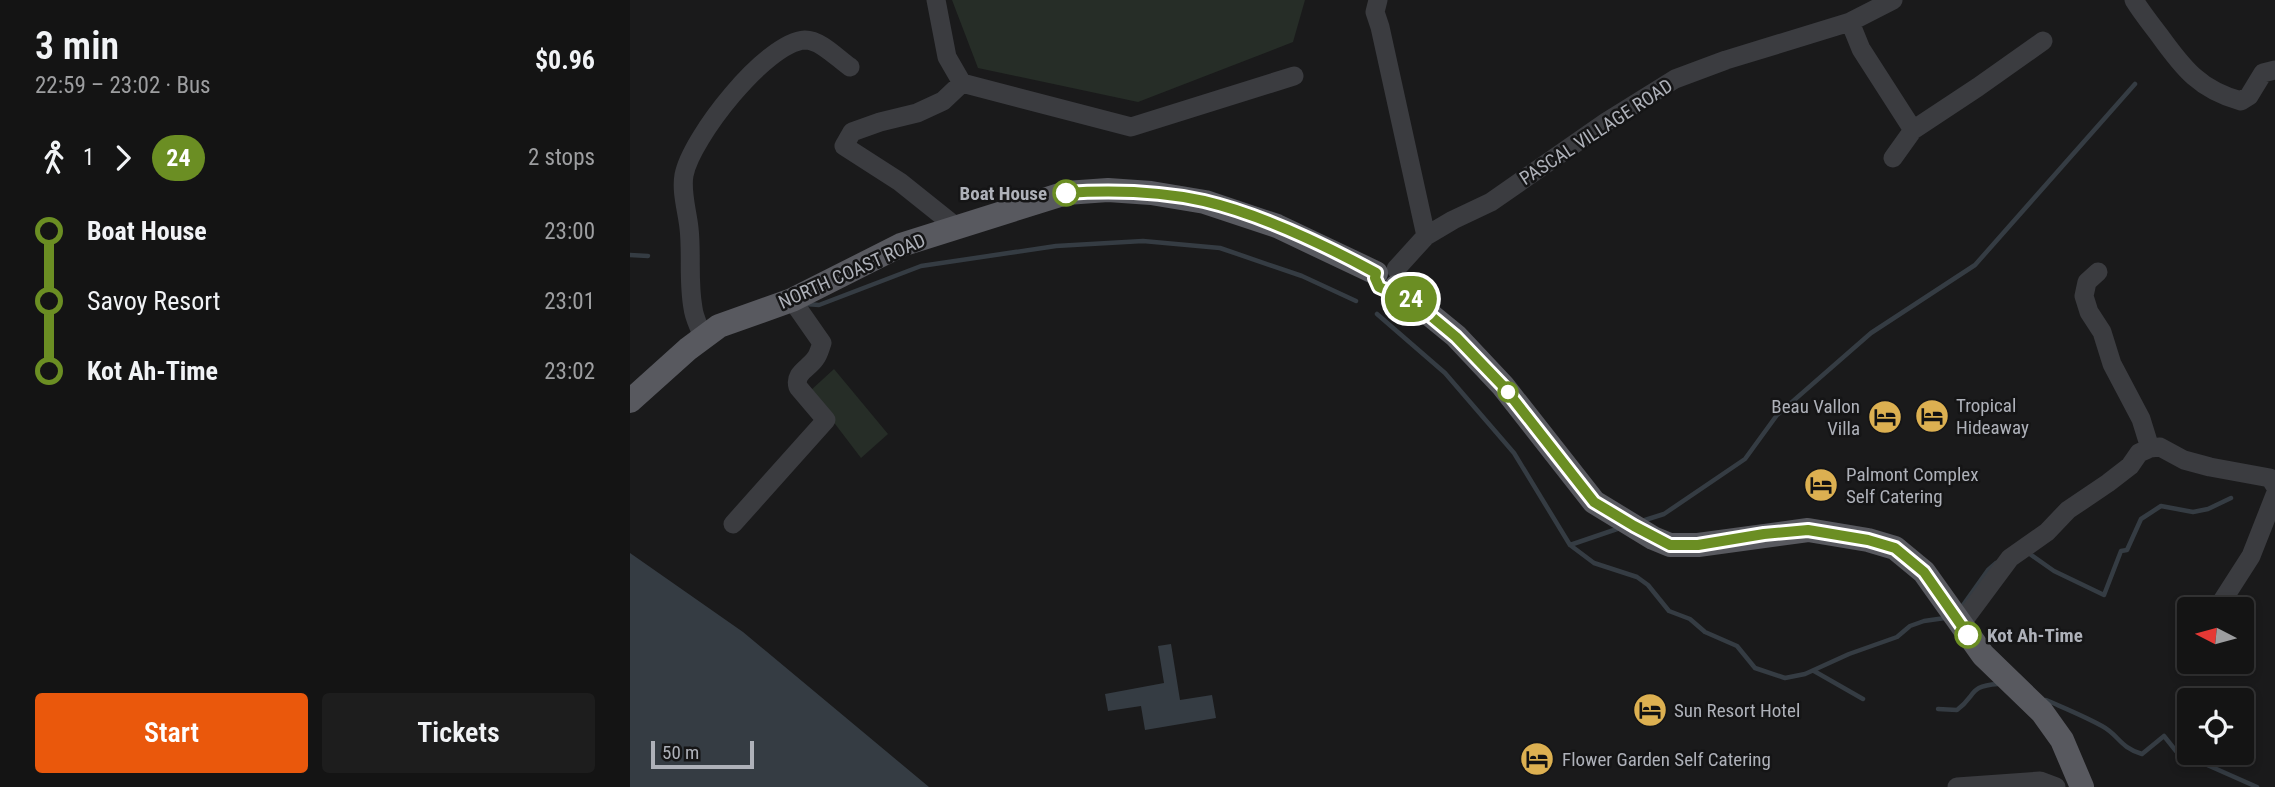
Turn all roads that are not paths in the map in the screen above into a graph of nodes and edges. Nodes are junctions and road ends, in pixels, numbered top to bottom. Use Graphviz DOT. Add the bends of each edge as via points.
graph roads {
  1 [pos="936,0"];
  2 [pos="1378,0"];
  3 [pos="1893,0"];
  4 [pos="2134,0"];
  5 [pos="1850,22"];
  6 [pos="2043,41"];
  7 [pos="850,67"];
  8 [pos="2275,70"];
  9 [pos="1294,76"];
  10 [pos="962,83"];
  11 [pos="1913,130"];
  12 [pos="1894,158"];
  13 [pos="955,226"];
  14 [pos="1426,236"];
  15 [pos="2098,272"];
  16 [pos="1390,276"];
  17 [pos="792,300"];
  18 [pos="703,338"];
  19 [pos="630,401"];
  20 [pos="2150,448"];
  21 [pos="2275,486"];
  22 [pos="2275,495"];
  23 [pos="733,524"];
  24 [pos="2225,597"];
  25 [pos="1961,625"];
  26 [pos="2071,761"];
  27 [pos="2048,784"];
  28 [pos="1956,787"];
  29 [pos="2082,787"];
  1 -- 10 [label="street" via="947,57"];
  2 -- 14 [label="street" via="1375,12"];
  3 -- 5 [label="street, PASCAL VILLAGE ROAD"];
  4 -- 8 [label="street" via="2185,70 2226,97 2241,101 2263,73"];
  5 -- 11 [label="street" via="1861,50"];
  5 -- 14 [label="street, PASCAL VILLAGE ROAD" via="1675,79 1491,202"];
  6 -- 11 [label="street"];
  7 -- 18 [label="street" via="816,42 804,40 782,48 742,82 700,138 683,178 693,310"];
  9 -- 10 [label="street" via="1131,127"];
  10 -- 13 [label="street" via="943,101 917,113 852,132 844,146 900,181"];
  11 -- 12 [label="street"];
  13 -- 16 [label="main road, NORTH COAST ROAD" via="1066,193 1151,193 1205,202 1277,226"];
  13 -- 17 [label="main road, NORTH COAST ROAD" via="901,245"];
  14 -- 16 [label="street, PASCAL VILLAGE ROAD"];
  15 -- 20 [label="street" via="2087,282 2084,296"];
  16 -- 25 [label="main road, NORTH COAST ROAD" via="1503,386 1594,502 1670,545 1808,530 1895,548 1924,572"];
  17 -- 18 [label="main road, NORTH COAST ROAD" via="719,326"];
  17 -- 23 [label="street" via="821,343 815,360 796,382 826,419"];
  18 -- 19 [label="main road, NORTH COAST ROAD"];
  20 -- 21 [label="street" via="2160,447 2183,460 2210,467 2270,478"];
  20 -- 25 [label="street" via="2010,558"];
  22 -- 24 [label="street" via="2251,556"];
  25 -- 26 [label="main road, NORTH COAST ROAD" via="1983,655 2042,712"];
  26 -- 27 [label="street"];
  26 -- 29 [label="main road, NORTH COAST ROAD"];
  27 -- 28 [label="street"];
}
